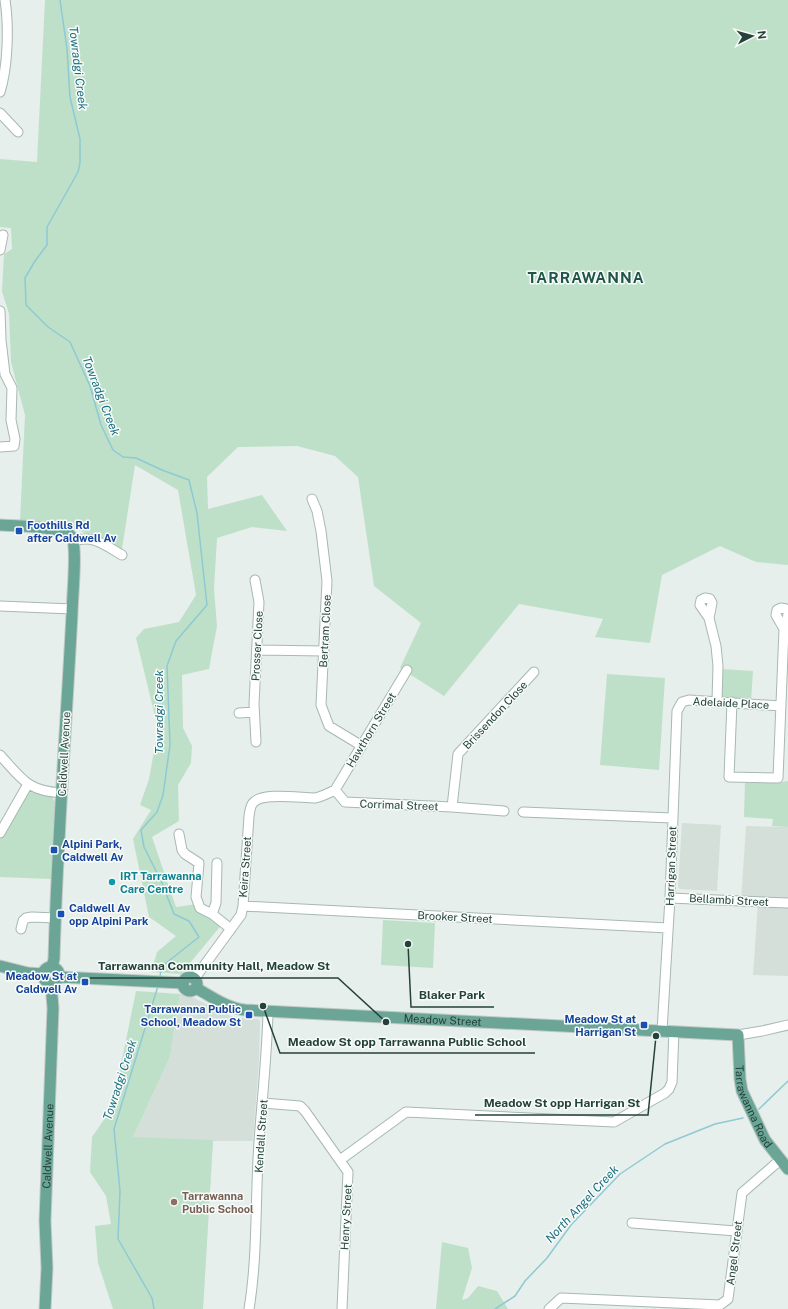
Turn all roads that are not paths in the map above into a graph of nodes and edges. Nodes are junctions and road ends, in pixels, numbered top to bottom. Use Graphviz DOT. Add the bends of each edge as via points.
graph roads {
  1 [pos="5,0"];
  2 [pos="0,92"];
  3 [pos="0,113"];
  4 [pos="18,132"];
  5 [pos="3,235"];
  6 [pos="0,250"];
  7 [pos="0,311"];
  8 [pos="0,447"];
  9 [pos="312,499"];
  10 [pos="0,525"];
  11 [pos="74,540"];
  12 [pos="122,555"];
  13 [pos="255,580"];
  14 [pos="0,606"];
  15 [pos="72,609"];
  16 [pos="788,612"];
  17 [pos="788,615"];
  18 [pos="709,618"];
  19 [pos="784,629"];
  20 [pos="257,650"];
  21 [pos="324,651"];
  22 [pos="407,670"];
  23 [pos="534,672"];
  24 [pos="717,701"];
  25 [pos="682,702"];
  26 [pos="732,702"];
  27 [pos="781,706"];
  28 [pos="254,712"];
  29 [pos="239,713"];
  30 [pos="256,742"];
  31 [pos="362,746"];
  32 [pos="0,756"];
  33 [pos="28,784"];
  34 [pos="335,790"];
  35 [pos="62,793"];
  36 [pos="452,807"];
  37 [pos="504,811"];
  38 [pos="523,812"];
  39 [pos="672,818"];
  40 [pos="0,833"];
  41 [pos="179,834"];
  42 [pos="217,863"];
  43 [pos="670,898"];
  44 [pos="788,903"];
  45 [pos="243,906"];
  46 [pos="212,914"];
  47 [pos="55,918"];
  48 [pos="668,928"];
  49 [pos="22,929"];
  50 [pos="231,929"];
  51 [pos="0,966"];
  52 [pos="52,967"];
  53 [pos="43,974"];
  54 [pos="56,980"];
  55 [pos="196,983"];
  56 [pos="268,1012"];
  57 [pos="788,1025"];
  58 [pos="662,1031"];
  59 [pos="674,1031"];
  60 [pos="738,1035"];
  61 [pos="263,1102"];
  62 [pos="340,1160"];
  63 [pos="780,1160"];
  64 [pos="788,1169"];
  65 [pos="632,1222"];
  66 [pos="736,1231"];
  67 [pos="45,1309"];
  68 [pos="249,1309"];
  69 [pos="342,1309"];
  70 [pos="549,1309"];
  1 -- 2 [label="street" via="5,68"];
  3 -- 4 [label="street"];
  5 -- 6 [label="street"];
  7 -- 8 [label="street" via="5,374 12,388 11,420 15,439 14,446"];
  9 -- 21 [label="street, Bertram Close" via="321,531 327,581"];
  10 -- 11 [label="main road" via="62,531 71,535"];
  11 -- 12 [label="street" via="89,538"];
  11 -- 15 [label="main road, Caldwell Avenue"];
  13 -- 20 [label="street, Prosser Close" via="259,602"];
  14 -- 15 [label="street"];
  15 -- 35 [label="main road, Caldwell Avenue"];
  16 -- 19 [label="street" via="781,608 777,610 776,615"];
  17 -- 19 [label="street"];
  18 -- 24 [label="street" via="718,666"];
  19 -- 27 [label="street"];
  20 -- 21 [label="street"];
  20 -- 28 [label="street, Prosser Close"];
  21 -- 31 [label="street, Bertram Close" via="321,705 330,726"];
  22 -- 31 [label="street, Hawthorn Street"];
  23 -- 36 [label="street, Brissendon Close" via="458,754"];
  24 -- 25 [label="street, Adelaide Place"];
  24 -- 26 [label="street, Adelaide Place"];
  25 -- 39 [label="street, Harrigan Street" via="677,711"];
  26 -- 27 [label="street, Adelaide Place"];
  26 -- 27 [label="street" via="729,777 778,778"];
  28 -- 29 [label="street"];
  28 -- 30 [label="street, Prosser Close"];
  31 -- 34 [label="street, Hawthorn Street"];
  32 -- 33 [label="street"];
  33 -- 35 [label="street" via="40,791"];
  33 -- 40 [label="street"];
  34 -- 36 [label="street, Corrimal Street" via="345,802"];
  34 -- 45 [label="street, Keira Street" via="317,798 265,797 253,802 249,816"];
  35 -- 47 [label="main road, Caldwell Avenue"];
  36 -- 37 [label="street, Corrimal Street"];
  38 -- 39 [label="street"];
  39 -- 43 [label="street, Harrigan Street"];
  41 -- 46 [label="street" via="182,850 199,863 196,897 200,908"];
  42 -- 46 [label="street" via="216,903"];
  43 -- 44 [label="street, Bellambi Street"];
  43 -- 48 [label="street, Harrigan Street"];
  45 -- 48 [label="street, Brooker Street"];
  45 -- 50 [label="street, Keira Street"];
  46 -- 50 [label="street"];
  47 -- 49 [label="street" via="29,917 24,921"];
  47 -- 52 [label="main road, Caldwell Avenue"];
  48 -- 58 [label="street, Harrigan Street"];
  50 -- 55 [label="street, Keira Street"];
  51 -- 53 [label="main road"];
  52 -- 53 [label="main road"];
  52 -- 54 [label="main road" via="59,971"];
  53 -- 54 [label="main road" via="46,982"];
  54 -- 55 [label="main road, Meadow Street" via="183,983 183,988 187,991 192,991"];
  54 -- 67 [label="main road, Caldwell Avenue" via="45,1221"];
  55 -- 56 [label="main road, Meadow Street" via="234,1008"];
  56 -- 58 [label="main road, Meadow Street"];
  56 -- 61 [label="street, Kendall Street"];
  57 -- 60 [label="street, Meadow Street"];
  58 -- 59 [label="main road, Meadow Street"];
  59 -- 60 [label="main road, Meadow Street"];
  59 -- 62 [label="street" via="672,1082 669,1089 614,1122 406,1112"];
  60 -- 63 [label="main road, Tarrawanna Road" via="742,1091 765,1140"];
  61 -- 62 [label="street, Henry Street" via="300,1106"];
  61 -- 68 [label="street, Kendall Street"];
  62 -- 69 [label="street, Henry Street" via="348,1172"];
  63 -- 64 [label="main road, Tarrawanna Road"];
  63 -- 66 [label="street, Angel Street" via="742,1193"];
  65 -- 66 [label="street"];
  66 -- 70 [label="street, Angel Street" via="728,1299 720,1305 561,1298"];
}
